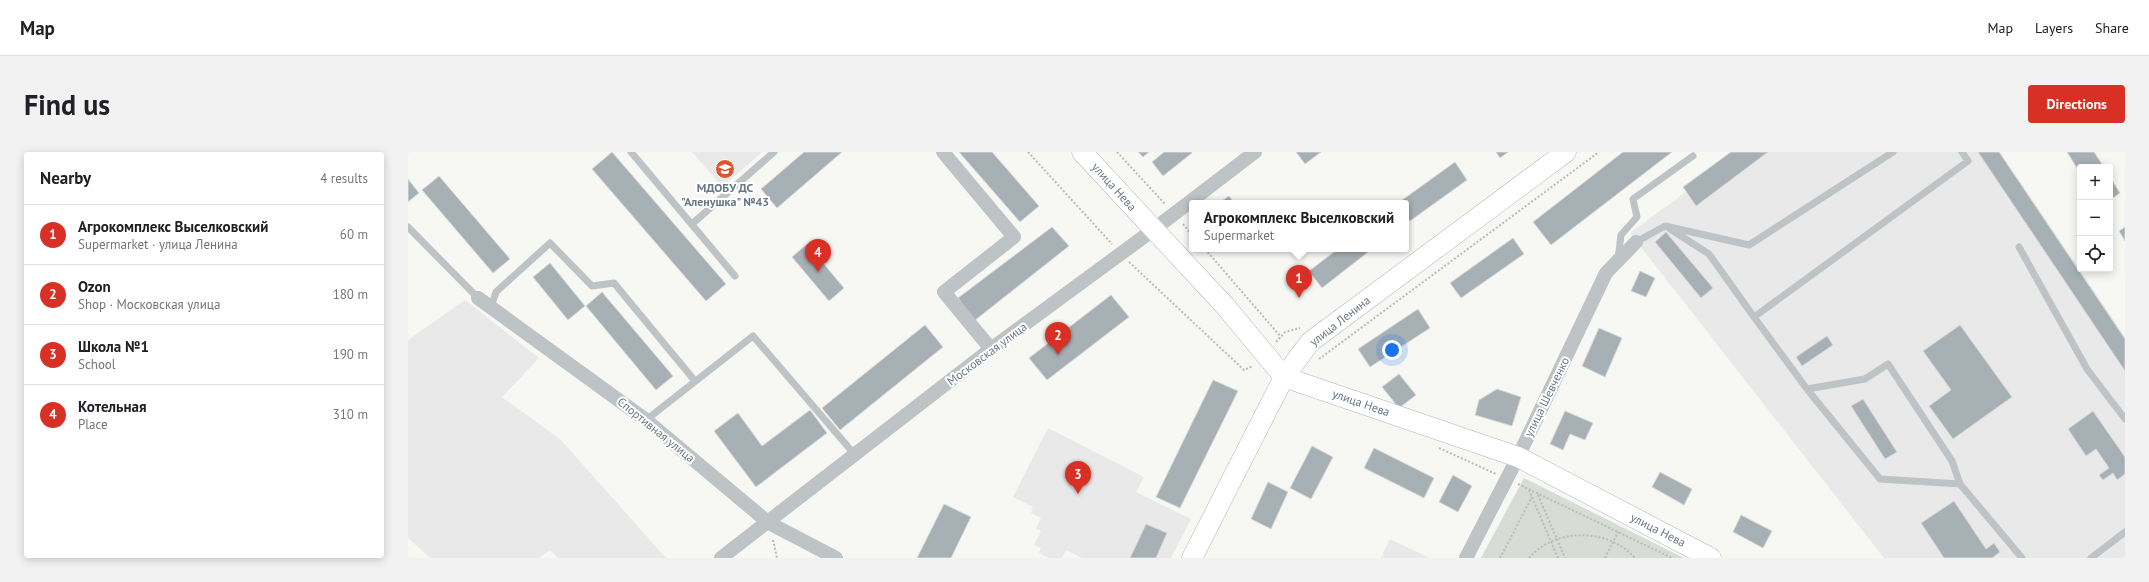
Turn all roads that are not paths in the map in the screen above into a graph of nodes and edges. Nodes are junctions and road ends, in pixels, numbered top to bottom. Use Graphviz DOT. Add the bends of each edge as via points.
graph roads {
  1 [pos="631,152"];
  2 [pos="774,152"];
  3 [pos="943,152"];
  4 [pos="1082,152"];
  5 [pos="1255,152"];
  6 [pos="1566,152"];
  7 [pos="1892,152"];
  8 [pos="1962,152"];
  9 [pos="1693,156"];
  10 [pos="1192,200"];
  11 [pos="1189,203"];
  12 [pos="692,224"];
  13 [pos="1664,226"];
  14 [pos="408,227"];
  15 [pos="1153,230"];
  16 [pos="1636,242"];
  17 [pos="2019,247"];
  18 [pos="1618,261"];
  19 [pos="735,276"];
  20 [pos="478,298"];
  21 [pos="491,307"];
  22 [pos="1754,317"];
  23 [pos="991,349"];
  24 [pos="1284,377"];
  25 [pos="695,381"];
  26 [pos="1807,389"];
  27 [pos="2125,419"];
  28 [pos="646,420"];
  29 [pos="856,456"];
  30 [pos="1518,457"];
  31 [pos="1960,484"];
  32 [pos="769,523"];
  33 [pos="2125,532"];
  34 [pos="721,558"];
  35 [pos="836,558"];
  36 [pos="1192,558"];
  37 [pos="1466,558"];
  38 [pos="1711,558"];
  39 [pos="2022,558"];
  40 [pos="2092,558"];
  1 -- 12 [label="lane"];
  2 -- 12 [label="lane"];
  3 -- 23 [label="street" via="1014,236 944,292"];
  4 -- 15 [label="main road, улица Нева"];
  5 -- 10 [label="street, Московская улица"];
  6 -- 24 [label="main road, улица Ленина" via="1310,342"];
  7 -- 13 [label="lane" via="1749,245"];
  8 -- 22 [label="lane" via="1968,161"];
  9 -- 18 [label="lane" via="1633,199 1637,217 1621,235"];
  11 -- 15 [label="street, Московская улица"];
  12 -- 19 [label="lane"];
  13 -- 16 [label="lane"];
  13 -- 22 [label="lane" via="1709,254"];
  14 -- 20 [label="lane"];
  15 -- 23 [label="street, Московская улица"];
  15 -- 24 [label="main road, улица Нева" via="1226,307"];
  16 -- 18 [label="street, улица Шевченко"];
  17 -- 27 [label="lane" via="2087,369"];
  18 -- 30 [label="street, улица Шевченко" via="1606,273"];
  20 -- 21 [label="street, Спортивная улица"];
  21 -- 25 [label="lane" via="496,292 550,243 592,286 614,283"];
  21 -- 28 [label="street, Спортивная улица"];
  22 -- 26 [label="lane"];
  23 -- 29 [label="street, Московская улица"];
  24 -- 30 [label="main road, улица Нева"];
  24 -- 36 [label="main road, улица Ленина"];
  25 -- 28 [label="lane"];
  25 -- 29 [label="lane" via="753,336"];
  26 -- 31 [label="lane" via="1880,479"];
  26 -- 31 [label="lane" via="1865,379 1888,364 1952,460"];
  28 -- 32 [label="street, Спортивная улица"];
  29 -- 32 [label="street, Московская улица"];
  30 -- 37 [label="street, улица Шевченко"];
  30 -- 38 [label="main road, улица Нева"];
  31 -- 39 [label="lane"];
  32 -- 34 [label="street, Московская улица"];
  32 -- 35 [label="street, Спортивная улица"];
  33 -- 40 [label="lane"];
}
